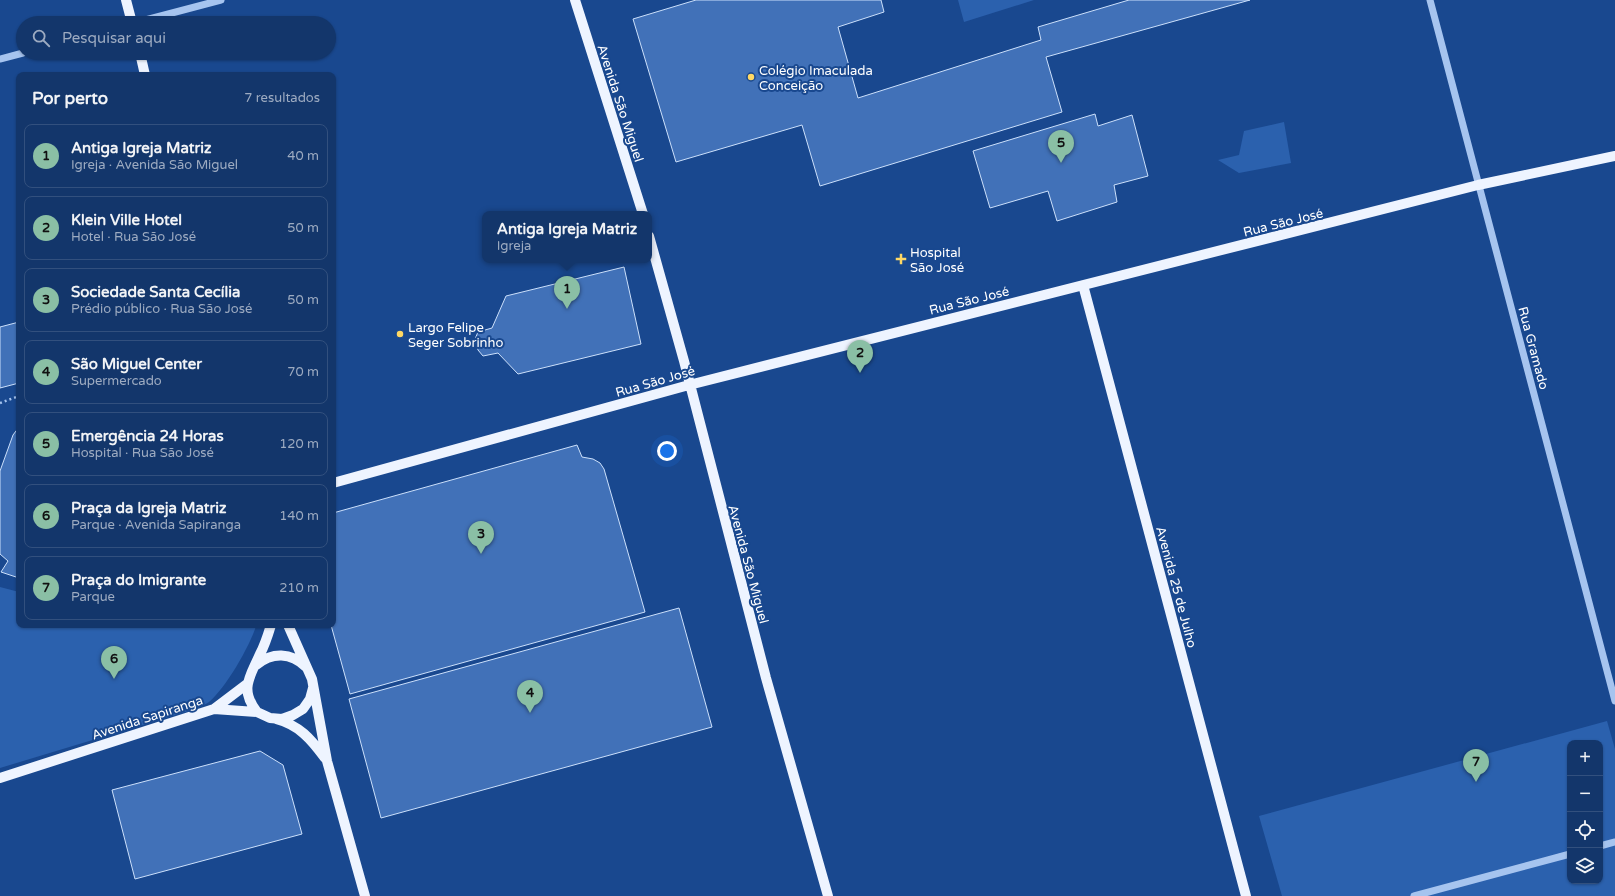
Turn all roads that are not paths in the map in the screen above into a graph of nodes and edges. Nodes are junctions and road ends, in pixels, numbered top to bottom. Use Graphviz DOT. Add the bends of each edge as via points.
graph roads {
  1 [pos="126,0"];
  2 [pos="221,0"];
  3 [pos="575,0"];
  4 [pos="1430,0"];
  5 [pos="131,16"];
  6 [pos="160,16"];
  7 [pos="16,55"];
  8 [pos="0,59"];
  9 [pos="142,60"];
  10 [pos="144,72"];
  11 [pos="1615,156"];
  12 [pos="1478,185"];
  13 [pos="642,211"];
  14 [pos="652,247"];
  15 [pos="1083,285"];
  16 [pos="689,385"];
  17 [pos="336,482"];
  18 [pos="270,628"];
  19 [pos="289,628"];
  20 [pos="254,666"];
  21 [pos="308,670"];
  22 [pos="247,684"];
  23 [pos="313,688"];
  24 [pos="1615,701"];
  25 [pos="214,709"];
  26 [pos="257,712"];
  27 [pos="270,718"];
  28 [pos="327,761"];
  29 [pos="0,778"];
  30 [pos="1615,842"];
  31 [pos="1603,845"];
  32 [pos="1567,855"];
  33 [pos="365,896"];
  34 [pos="828,896"];
  35 [pos="1246,896"];
  36 [pos="1414,896"];
  1 -- 5 [label="main road"];
  2 -- 6 [label="street"];
  3 -- 13 [label="main road, Avenida São Miguel"];
  4 -- 12 [label="street, Rua Gramado"];
  7 -- 8 [label="street"];
  9 -- 10 [label="main road"];
  11 -- 12 [label="main road, Rua São José"];
  12 -- 15 [label="main road, Rua São José"];
  12 -- 24 [label="street, Rua Gramado"];
  14 -- 16 [label="main road, Avenida São Miguel"];
  15 -- 16 [label="main road, Rua São José"];
  15 -- 35 [label="main road, Avenida 25 de Julho"];
  16 -- 17 [label="main road, Rua São José"];
  16 -- 34 [label="main road, Avenida São Miguel" via="764,670"];
  18 -- 20 [label="main road"];
  19 -- 21 [label="main road"];
  20 -- 21 [label="main road" via="264,658 276,655 300,661"];
  20 -- 22 [label="main road"];
  21 -- 23 [label="main road"];
  22 -- 25 [label="main road"];
  22 -- 26 [label="main road" via="247,694"];
  23 -- 27 [label="main road" via="310,699 303,709 282,718"];
  23 -- 28 [label="main road"];
  25 -- 26 [label="main road, Avenida Sapiranga"];
  25 -- 29 [label="main road, Avenida Sapiranga"];
  26 -- 27 [label="main road, Avenida Sapiranga"];
  27 -- 28 [label="main road, Avenida Sapiranga" via="287,722 309,737"];
  28 -- 33 [label="main road"];
  30 -- 31 [label="street"];
  32 -- 36 [label="street"];
}
